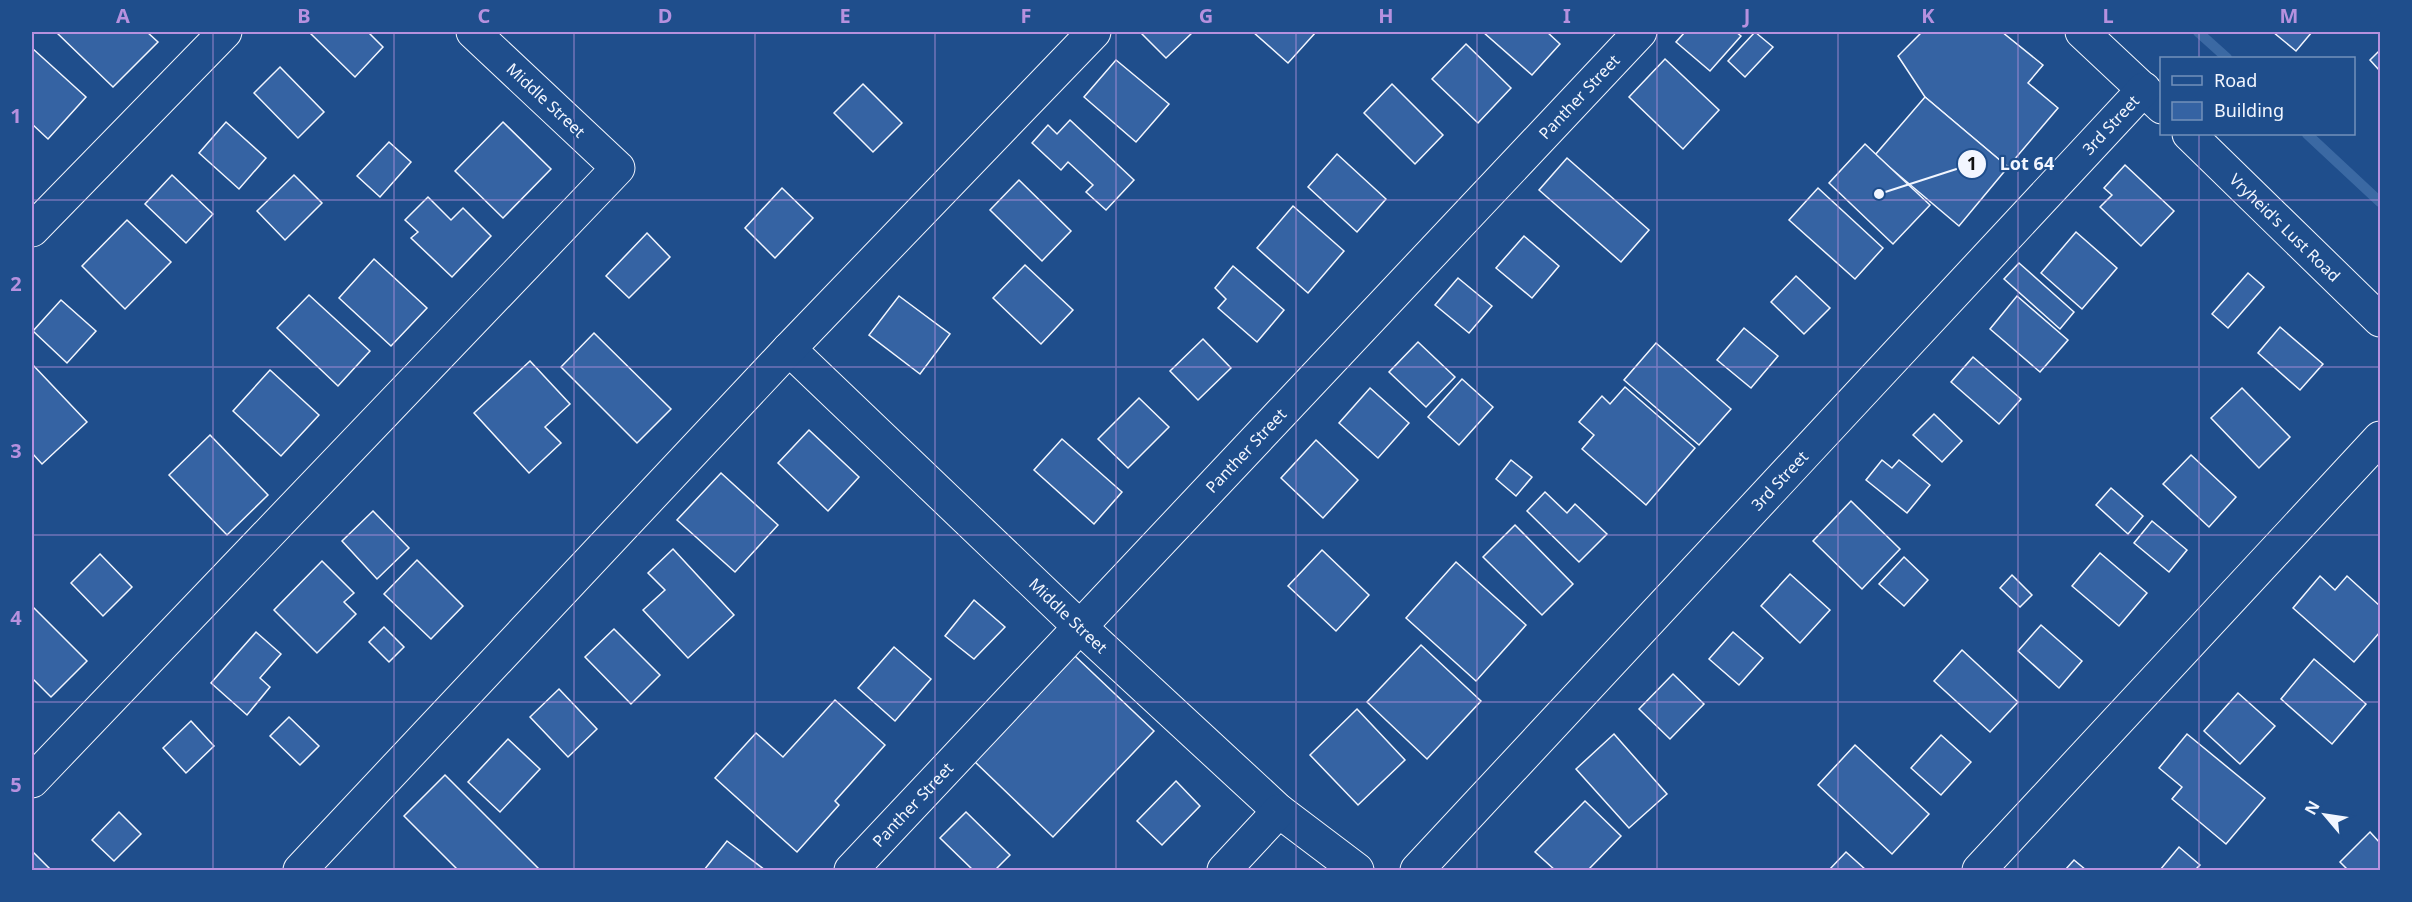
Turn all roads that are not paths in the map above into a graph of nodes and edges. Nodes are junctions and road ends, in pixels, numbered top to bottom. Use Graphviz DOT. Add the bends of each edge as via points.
graph roads {
  1 [pos="225,32"];
  2 [pos="473,32"];
  3 [pos="1094,32"];
  4 [pos="1640,32"];
  5 [pos="2082,32"];
  6 [pos="2153,98"];
  7 [pos="2190,135"];
  8 [pos="32,230"];
  9 [pos="2380,320"];
  10 [pos="789,349"];
  11 [pos="2380,438"];
  12 [pos="1081,628"];
  13 [pos="32,781"];
  14 [pos="1279,811"];
  15 [pos="300,870"];
  16 [pos="850,870"];
  17 [pos="1224,870"];
  18 [pos="1357,870"];
  19 [pos="1417,870"];
  20 [pos="1979,870"];
  1 -- 8 [label="street"];
  2 -- 13 [label="street, Middle Street" via="618,168"];
  3 -- 10 [label="street"];
  4 -- 12 [label="street, Panther Street"];
  5 -- 6 [label="street"];
  6 -- 19 [label="street, 3rd Street"];
  7 -- 9 [label="street, Vryheid's Lust Road"];
  10 -- 12 [label="street, Middle Street"];
  10 -- 15 [label="street"];
  11 -- 20 [label="street"];
  12 -- 14 [label="street, Middle Street"];
  12 -- 16 [label="street, Panther Street"];
  14 -- 17 [label="street"];
  14 -- 18 [label="street, Middle Street"];
}
